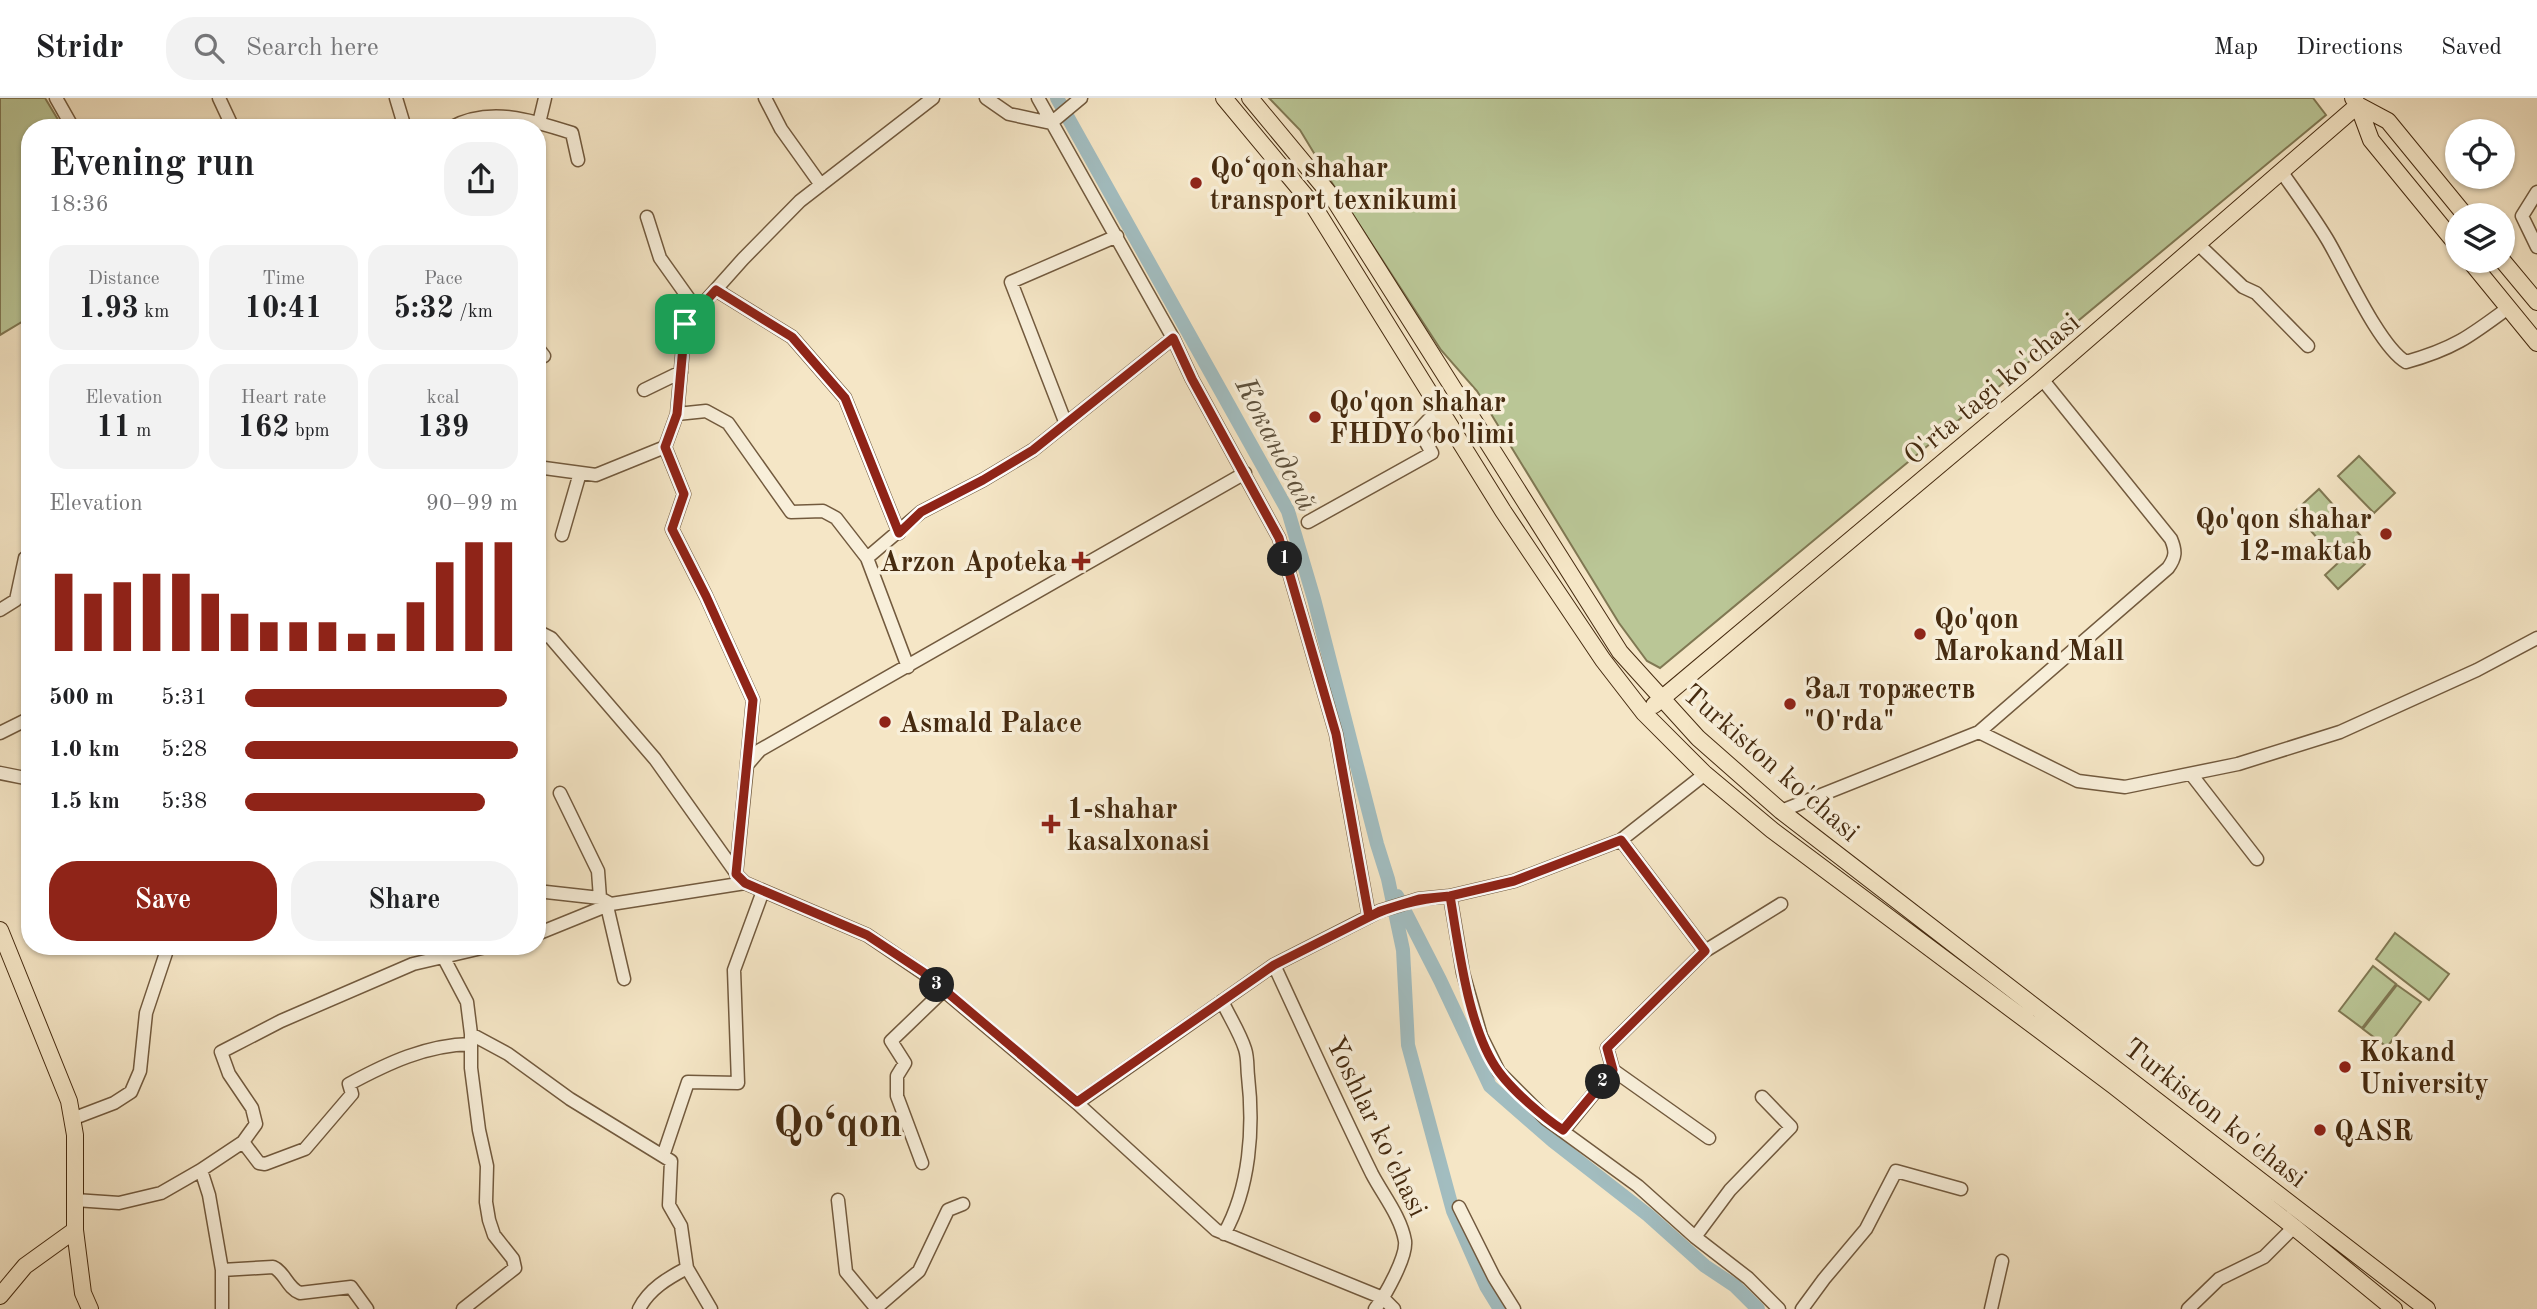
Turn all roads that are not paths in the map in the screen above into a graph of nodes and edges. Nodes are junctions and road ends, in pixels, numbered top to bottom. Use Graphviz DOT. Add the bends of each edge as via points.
graph roads {
  1 [pos="56,98"];
  2 [pos="219,98"];
  3 [pos="396,98"];
  4 [pos="545,98"];
  5 [pos="765,98"];
  6 [pos="933,98"];
  7 [pos="986,98"];
  8 [pos="1038,98"];
  9 [pos="1224,98"];
  10 [pos="1250,98"];
  11 [pos="1078,100"];
  12 [pos="2360,100"];
  13 [pos="68,119"];
  14 [pos="229,119"];
  15 [pos="402,119"];
  16 [pos="479,119"];
  17 [pos="524,119"];
  18 [pos="540,119"];
  19 [pos="1051,122"];
  20 [pos="546,124"];
  21 [pos="578,160"];
  22 [pos="2281,172"];
  23 [pos="821,185"];
  24 [pos="2537,192"];
  25 [pos="2455,203"];
  26 [pos="647,218"];
  27 [pos="2445,230"];
  28 [pos="1117,236"];
  29 [pos="2198,244"];
  30 [pos="2537,247"];
  31 [pos="2480,273"];
  32 [pos="2515,273"];
  33 [pos="716,290"];
  34 [pos="2535,294"];
  35 [pos="2508,307"];
  36 [pos="697,310"];
  37 [pos="1173,338"];
  38 [pos="2537,342"];
  39 [pos="2308,346"];
  40 [pos="681,372"];
  41 [pos="2042,379"];
  42 [pos="644,390"];
  43 [pos="1439,409"];
  44 [pos="677,414"];
  45 [pos="1066,424"];
  46 [pos="665,447"];
  47 [pos="546,468"];
  48 [pos="580,473"];
  49 [pos="1245,473"];
  50 [pos="1308,522"];
  51 [pos="899,533"];
  52 [pos="562,536"];
  53 [pos="867,558"];
  54 [pos="21,577"];
  55 [pos="0,610"];
  56 [pos="546,636"];
  57 [pos="2537,638"];
  58 [pos="908,667"];
  59 [pos="1661,699"];
  60 [pos="1644,713"];
  61 [pos="21,722"];
  62 [pos="1979,732"];
  63 [pos="0,733"];
  64 [pos="747,765"];
  65 [pos="0,773"];
  66 [pos="1705,774"];
  67 [pos="2191,774"];
  68 [pos="21,777"];
  69 [pos="560,793"];
  70 [pos="1781,811"];
  71 [pos="1621,840"];
  72 [pos="2257,859"];
  73 [pos="741,878"];
  74 [pos="763,891"];
  75 [pos="546,893"];
  76 [pos="1450,896"];
  77 [pos="606,903"];
  78 [pos="1781,904"];
  79 [pos="1374,914"];
  80 [pos="0,930"];
  81 [pos="546,930"];
  82 [pos="1705,951"];
  83 [pos="165,955"];
  84 [pos="434,955"];
  85 [pos="443,955"];
  86 [pos="1274,965"];
  87 [pos="624,979"];
  88 [pos="944,990"];
  89 [pos="1222,1001"];
  90 [pos="471,1039"];
  91 [pos="1613,1070"];
  92 [pos="1762,1097"];
  93 [pos="1077,1102"];
  94 [pos="72,1119"];
  95 [pos="1563,1130"];
  96 [pos="1709,1138"];
  97 [pos="243,1142"];
  98 [pos="663,1156"];
  99 [pos="922,1163"];
  100 [pos="201,1170"];
  101 [pos="1961,1189"];
  102 [pos="75,1200"];
  103 [pos="838,1200"];
  104 [pos="963,1203"];
  105 [pos="1459,1207"];
  106 [pos="2294,1227"];
  107 [pos="75,1230"];
  108 [pos="1224,1234"];
  109 [pos="1695,1237"];
  110 [pos="2002,1261"];
  111 [pos="25,1266"];
  112 [pos="687,1268"];
  113 [pos="222,1270"];
  114 [pos="0,1282"];
  115 [pos="0,1296"];
  116 [pos="1379,1304"];
  117 [pos="875,1308"];
  118 [pos="90,1309"];
  119 [pos="222,1309"];
  120 [pos="367,1309"];
  121 [pos="464,1309"];
  122 [pos="639,1309"];
  123 [pos="712,1309"];
  124 [pos="1394,1309"];
  125 [pos="1514,1309"];
  126 [pos="1779,1309"];
  127 [pos="1802,1309"];
  128 [pos="1991,1309"];
  129 [pos="2188,1309"];
  130 [pos="2394,1309"];
  131 [pos="2427,1309"];
  1 -- 13 [label="street"];
  2 -- 14 [label="street"];
  3 -- 15 [label="street"];
  4 -- 18 [label="street"];
  5 -- 23 [label="street"];
  6 -- 23 [label="street"];
  7 -- 19 [label="street" via="1009,114"];
  8 -- 19 [label="street"];
  9 -- 43 [label="main road, Turkiston ko'chasi" via="1313,205"];
  10 -- 59 [label="main road, Turkiston ko'chasi" via="1333,198 1620,652"];
  11 -- 19 [label="street"];
  12 -- 22 [label="main road, O'rta tagi ko'chasi"];
  12 -- 25 [label="main road" via="2388,121"];
  12 -- 27 [label="main road" via="2371,140"];
  16 -- 17 [label="street" via="504,115"];
  19 -- 28 [label="street"];
  20 -- 21 [label="street" via="572,133"];
  22 -- 29 [label="main road, O'rta tagi ko'chasi"];
  22 -- 35 [label="street" via="2327,239 2374,323 2406,362 2465,340"];
  23 -- 33 [label="street" via="800,201"];
  24 -- 30 [label="street" via="2522,216"];
  26 -- 36 [label="street" via="660,258"];
  28 -- 37 [label="street"];
  28 -- 45 [label="street" via="1011,282"];
  29 -- 39 [label="street" via="2243,287 2256,293"];
  29 -- 41 [label="main road, O'rta tagi ko'chasi"];
  31 -- 35 [label="main road"];
  32 -- 34 [label="main road"];
  33 -- 36 [label="street"];
  33 -- 51 [label="street" via="792,337 845,398"];
  35 -- 38 [label="main road"];
  36 -- 40 [label="street" via="685,324"];
  37 -- 45 [label="street"];
  37 -- 49 [label="street"];
  40 -- 42 [label="street"];
  40 -- 44 [label="street"];
  41 -- 59 [label="main road, O'rta tagi ko'chasi"];
  41 -- 62 [label="street" via="2171,539 2175,558"];
  43 -- 50 [label="street" via="1419,430 1432,453"];
  43 -- 60 [label="main road, Turkiston ko'chasi" via="1576,621"];
  44 -- 46 [label="street"];
  44 -- 53 [label="street" via="706,411 728,423 791,512 823,511 836,518"];
  45 -- 51 [label="street" via="1033,450 921,512"];
  46 -- 48 [label="street" via="596,475"];
  46 -- 64 [label="street" via="684,494 672,529 753,700"];
  47 -- 48 [label="street"];
  48 -- 52 [label="street"];
  49 -- 58 [label="street"];
  49 -- 79 [label="street" via="1279,538 1336,734"];
  51 -- 53 [label="street"];
  53 -- 58 [label="street"];
  54 -- 55 [label="street" via="16,600"];
  56 -- 73 [label="street" via="655,759"];
  57 -- 67 [label="street" via="2340,732"];
  58 -- 64 [label="street" via="760,750"];
  59 -- 60 [label="main road, O'rta tagi ko'chasi"];
  59 -- 70 [label="main road, Turkiston ko'chasi"];
  60 -- 66 [label="main road, Turkiston ko'chasi"];
  61 -- 63 [label="street"];
  62 -- 67 [label="street" via="2078,781 2125,787"];
  62 -- 70 [label="street"];
  64 -- 73 [label="street"];
  65 -- 68 [label="street"];
  66 -- 71 [label="street"];
  66 -- 106 [label="main road, Turkiston ko'chasi" via="1772,830"];
  67 -- 72 [label="street"];
  69 -- 77 [label="street" via="598,872"];
  70 -- 131 [label="main road, Turkiston ko'chasi"];
  71 -- 76 [label="street" via="1514,881"];
  71 -- 82 [label="street"];
  73 -- 74 [label="street"];
  73 -- 77 [label="street"];
  74 -- 88 [label="street" via="867,935"];
  74 -- 98 [label="street" via="734,970 738,1083 688,1082"];
  75 -- 77 [label="street"];
  76 -- 79 [label="street" via="1419,899"];
  76 -- 95 [label="street" via="1480,1036 1499,1072"];
  77 -- 81 [label="street"];
  77 -- 87 [label="street"];
  78 -- 82 [label="street"];
  79 -- 86 [label="street"];
  80 -- 94 [label="main road" via="69,1101"];
  82 -- 91 [label="street" via="1607,1048"];
  83 -- 94 [label="street" via="146,1013 140,1071 131,1092"];
  84 -- 97 [label="street" via="220,1052 252,1108 256,1124"];
  85 -- 90 [label="street" via="467,1002"];
  86 -- 89 [label="street"];
  86 -- 116 [label="street, Yoshlar ko'chasi" via="1400,1225 1405,1252"];
  88 -- 93 [label="street"];
  88 -- 99 [label="street" via="891,1041 905,1063 897,1076 897,1096"];
  89 -- 93 [label="street"];
  89 -- 108 [label="street" via="1245,1049 1250,1091 1250,1141 1243,1183"];
  90 -- 97 [label="street" via="392,1061 349,1084 352,1094 299,1153 259,1163"];
  90 -- 98 [label="street" via="508,1054 570,1099"];
  90 -- 121 [label="street" via="489,1220 515,1268"];
  91 -- 95 [label="street"];
  91 -- 96 [label="street"];
  92 -- 109 [label="street" via="1791,1127 1730,1189"];
  93 -- 108 [label="street"];
  94 -- 102 [label="main road"];
  95 -- 109 [label="street" via="1639,1186"];
  97 -- 100 [label="street"];
  98 -- 112 [label="street" via="671,1161 669,1205 681,1226"];
  100 -- 102 [label="street" via="161,1193 119,1203"];
  100 -- 113 [label="street"];
  101 -- 127 [label="street" via="1896,1171 1866,1229"];
  102 -- 107 [label="main road"];
  103 -- 117 [label="street" via="846,1272"];
  104 -- 117 [label="street" via="948,1210 919,1271"];
  105 -- 125 [label="street"];
  106 -- 129 [label="street" via="2264,1258 2219,1279"];
  106 -- 130 [label="main road, Turkiston ko'chasi"];
  107 -- 111 [label="main road"];
  107 -- 118 [label="main road" via="83,1293"];
  108 -- 116 [label="street"];
  109 -- 126 [label="street"];
  110 -- 128 [label="street"];
  111 -- 114 [label="street"];
  111 -- 115 [label="main road"];
  112 -- 122 [label="street" via="664,1281"];
  112 -- 123 [label="street"];
  113 -- 119 [label="street"];
  113 -- 120 [label="street" via="278,1268 293,1291 300,1293 351,1287"];
  116 -- 124 [label="street"];
}
